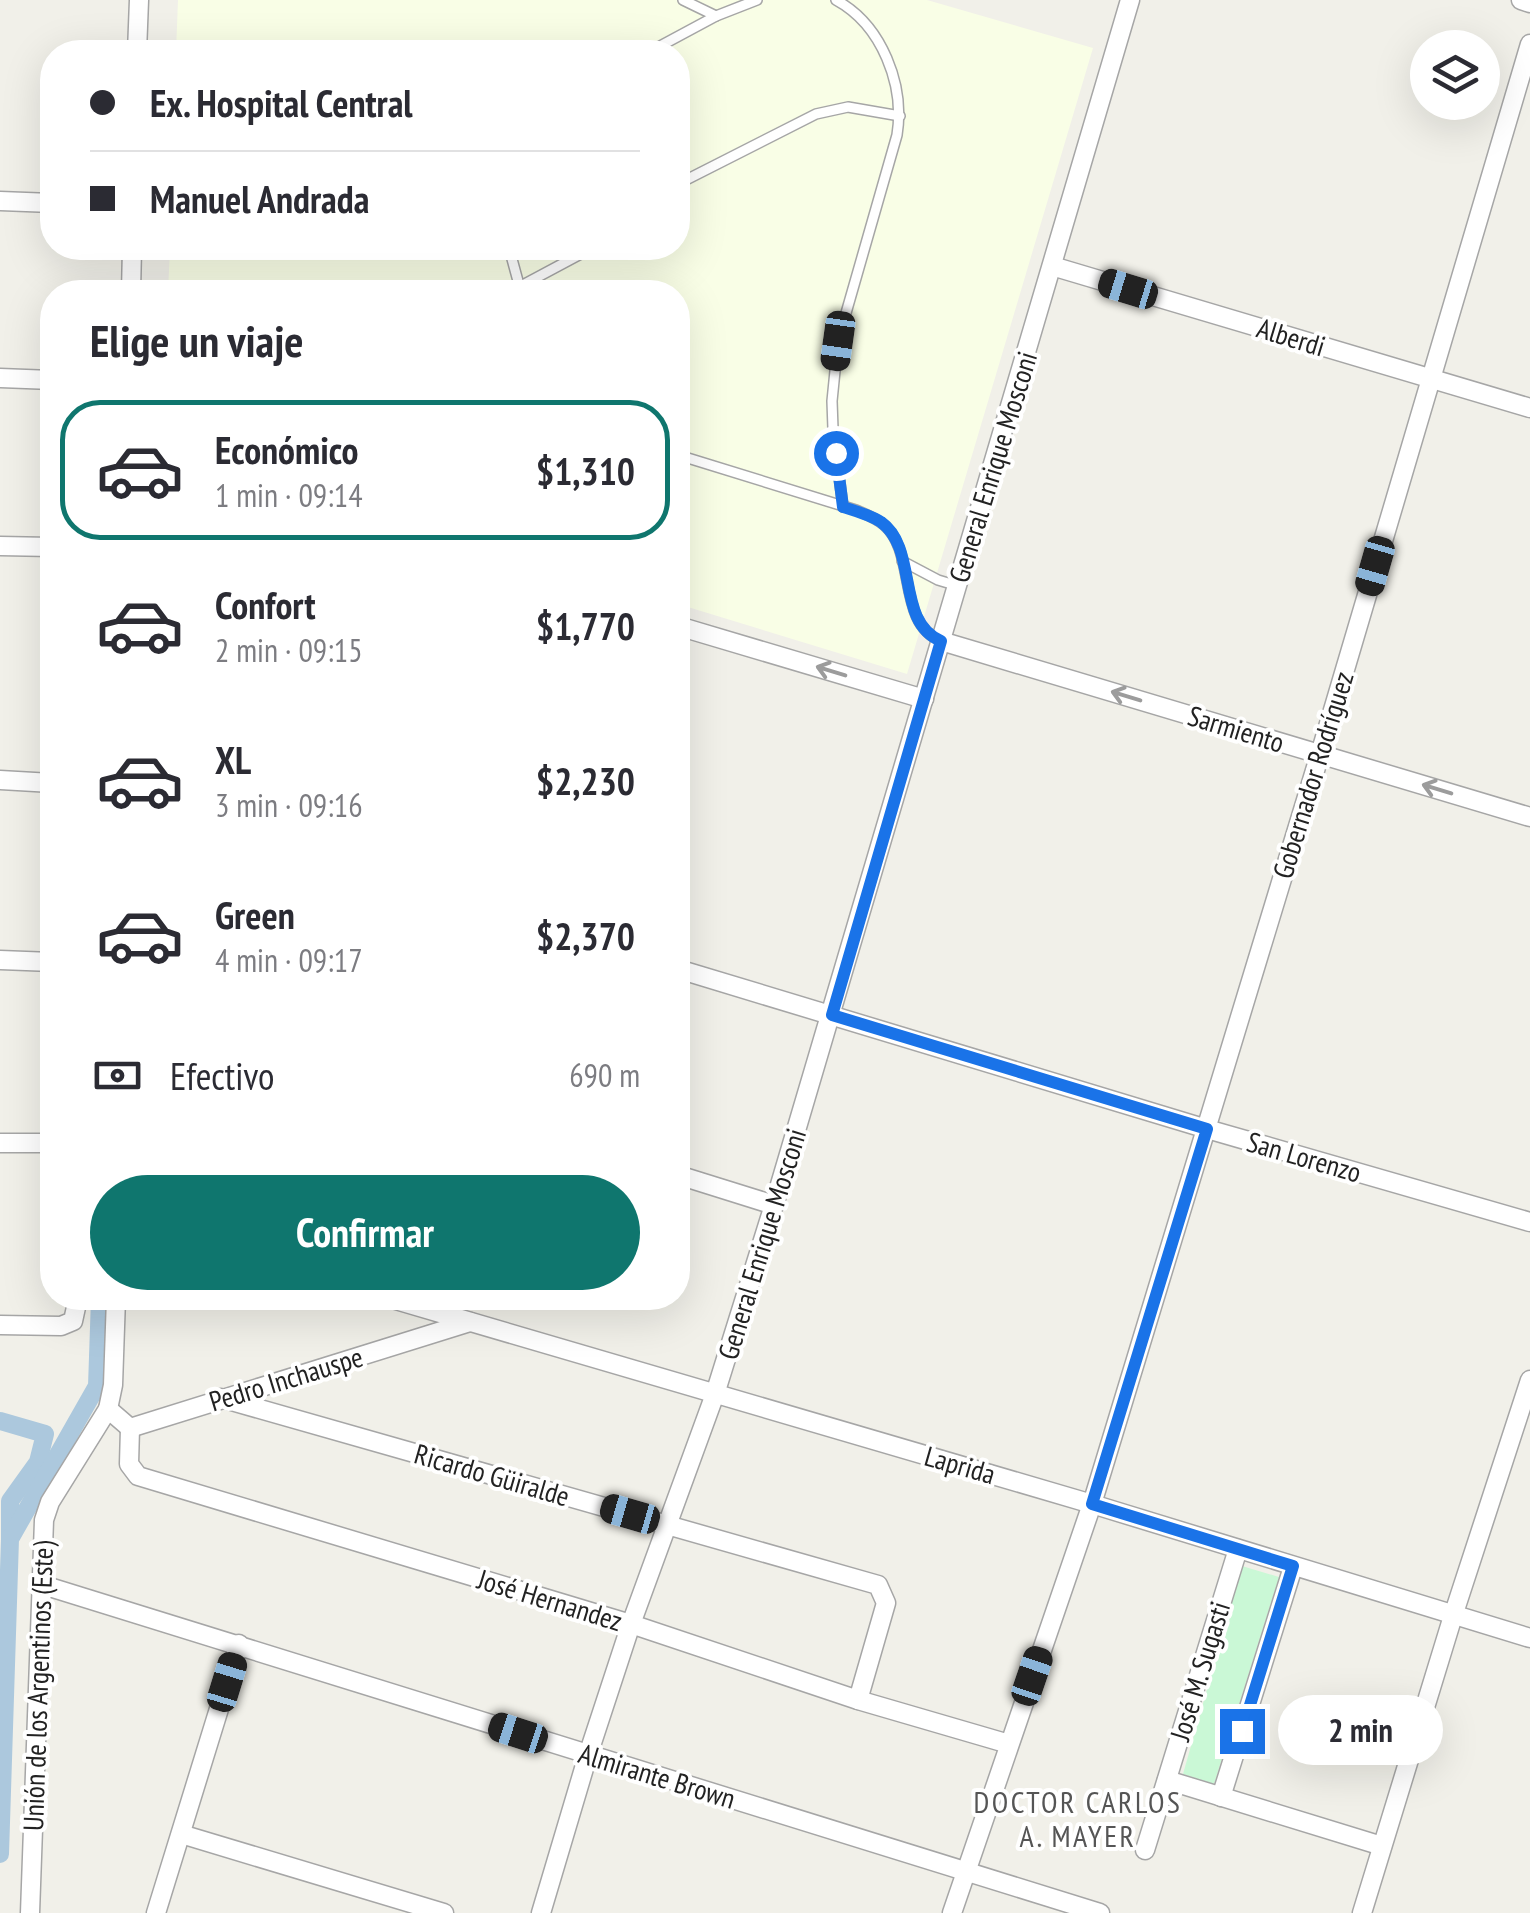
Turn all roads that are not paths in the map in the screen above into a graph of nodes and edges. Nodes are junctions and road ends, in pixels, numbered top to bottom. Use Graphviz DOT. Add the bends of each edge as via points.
graph roads {
  1 [pos="139,0"];
  2 [pos="683,0"];
  3 [pos="757,0"];
  4 [pos="836,0"];
  5 [pos="1130,0"];
  6 [pos="1520,0"];
  7 [pos="1530,3"];
  8 [pos="716,16"];
  9 [pos="137,40"];
  10 [pos="671,40"];
  11 [pos="1530,44"];
  12 [pos="900,116"];
  13 [pos="690,178"];
  14 [pos="0,201"];
  15 [pos="40,203"];
  16 [pos="571,260"];
  17 [pos="1052,266"];
  18 [pos="537,280"];
  19 [pos="0,378"];
  20 [pos="1430,378"];
  21 [pos="40,380"];
  22 [pos="1530,408"];
  23 [pos="690,459"];
  24 [pos="843,507"];
  25 [pos="0,546"];
  26 [pos="40,547"];
  27 [pos="902,562"];
  28 [pos="958,586"];
  29 [pos="690,630"];
  30 [pos="941,641"];
  31 [pos="924,699"];
  32 [pos="1320,754"];
  33 [pos="0,780"];
  34 [pos="40,782"];
  35 [pos="1530,817"];
  36 [pos="0,960"];
  37 [pos="40,962"];
  38 [pos="690,974"];
  39 [pos="832,1015"];
  40 [pos="1207,1129"];
  41 [pos="0,1142"];
  42 [pos="40,1144"];
  43 [pos="690,1180"];
  44 [pos="774,1205"];
  45 [pos="1530,1222"];
  46 [pos="75,1310"];
  47 [pos="115,1310"];
  48 [pos="430,1310"];
  49 [pos="471,1322"];
  50 [pos="0,1325"];
  51 [pos="1530,1380"];
  52 [pos="715,1394"];
  53 [pos="221,1398"];
  54 [pos="108,1408"];
  55 [pos="130,1428"];
  56 [pos="1092,1504"];
  57 [pos="667,1524"];
  58 [pos="1238,1549"];
  59 [pos="1293,1566"];
  60 [pos="43,1585"];
  61 [pos="1454,1616"];
  62 [pos="631,1624"];
  63 [pos="1530,1638"];
  64 [pos="239,1644"];
  65 [pos="858,1700"];
  66 [pos="1009,1744"];
  67 [pos="588,1755"];
  68 [pos="1167,1780"];
  69 [pos="1221,1797"];
  70 [pos="180,1834"];
  71 [pos="1382,1846"];
  72 [pos="1146,1850"];
  73 [pos="965,1873"];
  74 [pos="30,1913"];
  75 [pos="156,1913"];
  76 [pos="444,1913"];
  77 [pos="541,1913"];
  78 [pos="952,1913"];
  79 [pos="1100,1913"];
  80 [pos="1362,1913"];
  1 -- 9 [label="street"];
  2 -- 8 [label="lane"];
  3 -- 8 [label="lane"];
  4 -- 12 [label="lane" via="874,36 897,89"];
  5 -- 17 [label="street, General Enrique Mosconi"];
  6 -- 7 [label="street"];
  8 -- 10 [label="lane"];
  11 -- 20 [label="street, Gobernador Rodríguez"];
  12 -- 13 [label="lane" via="848,107 816,114"];
  12 -- 24 [label="lane" via="838,341 832,401"];
  14 -- 15 [label="street"];
  16 -- 18 [label="lane"];
  17 -- 20 [label="street, Alberdi"];
  17 -- 28 [label="street, General Enrique Mosconi"];
  19 -- 21 [label="street"];
  20 -- 22 [label="street, Alberdi"];
  20 -- 32 [label="street, Gobernador Rodríguez"];
  23 -- 24 [label="lane"];
  24 -- 27 [label="lane" via="883,524"];
  25 -- 26 [label="street"];
  27 -- 28 [label="lane"];
  27 -- 30 [label="lane" via="923,628"];
  28 -- 30 [label="street, General Enrique Mosconi"];
  31 -- 29 [label="street, one-way"];
  30 -- 31 [label="street, General Enrique Mosconi"];
  32 -- 30 [label="street, Sarmiento, one-way"];
  31 -- 39 [label="street, General Enrique Mosconi"];
  35 -- 32 [label="street, Sarmiento, one-way"];
  32 -- 40 [label="street, Gobernador Rodríguez"];
  33 -- 34 [label="street"];
  36 -- 37 [label="street"];
  38 -- 39 [label="street, San Lorenzo"];
  39 -- 40 [label="street, San Lorenzo"];
  39 -- 44 [label="street, General Enrique Mosconi"];
  40 -- 45 [label="street, San Lorenzo"];
  40 -- 56 [label="street, Gobernador Rodríguez"];
  41 -- 42 [label="street"];
  43 -- 44 [label="street"];
  44 -- 52 [label="street, General Enrique Mosconi"];
  46 -- 50 [label="street" via="73,1321 61,1326"];
  47 -- 54 [label="street, Unión de los Argentinos (Este)"];
  48 -- 49 [label="street, Laprida"];
  49 -- 52 [label="street, Laprida"];
  49 -- 53 [label="street, Pedro Inchauspe"];
  51 -- 61 [label="street"];
  52 -- 56 [label="street, Laprida"];
  52 -- 57 [label="street, General Enrique Mosconi"];
  53 -- 55 [label="street, Pedro Inchauspe"];
  53 -- 57 [label="street, Ricardo Güiralde"];
  54 -- 55 [label="street"];
  54 -- 60 [label="street, Unión de los Argentinos (Este)" via="50,1502"];
  55 -- 62 [label="street, José Hernandez" via="129,1464 138,1476"];
  56 -- 58 [label="street, Laprida"];
  56 -- 66 [label="street, Gobernador Rodríguez"];
  57 -- 62 [label="street, General Enrique Mosconi"];
  57 -- 65 [label="street, Ricardo Güiralde" via="878,1585 886,1603"];
  58 -- 59 [label="street, Laprida"];
  58 -- 68 [label="street, José M. Sugasti"];
  59 -- 61 [label="street, Laprida"];
  59 -- 69 [label="street"];
  60 -- 64 [label="street, Almirante Brown"];
  60 -- 74 [label="street, Unión de los Argentinos (Este)"];
  61 -- 63 [label="street, Laprida"];
  61 -- 71 [label="street"];
  62 -- 65 [label="street, José Hernandez"];
  62 -- 67 [label="street, General Enrique Mosconi"];
  64 -- 67 [label="street, Almirante Brown"];
  64 -- 70 [label="street"];
  65 -- 66 [label="street, José Hernandez"];
  66 -- 73 [label="street, Gobernador Rodríguez"];
  67 -- 73 [label="street, Almirante Brown"];
  67 -- 77 [label="street, General Enrique Mosconi"];
  68 -- 69 [label="street"];
  68 -- 72 [label="street, José M. Sugasti"];
  69 -- 71 [label="street"];
  70 -- 75 [label="street"];
  70 -- 76 [label="street"];
  71 -- 80 [label="street"];
  73 -- 78 [label="street, Gobernador Rodríguez"];
  73 -- 79 [label="street, Almirante Brown"];
}
